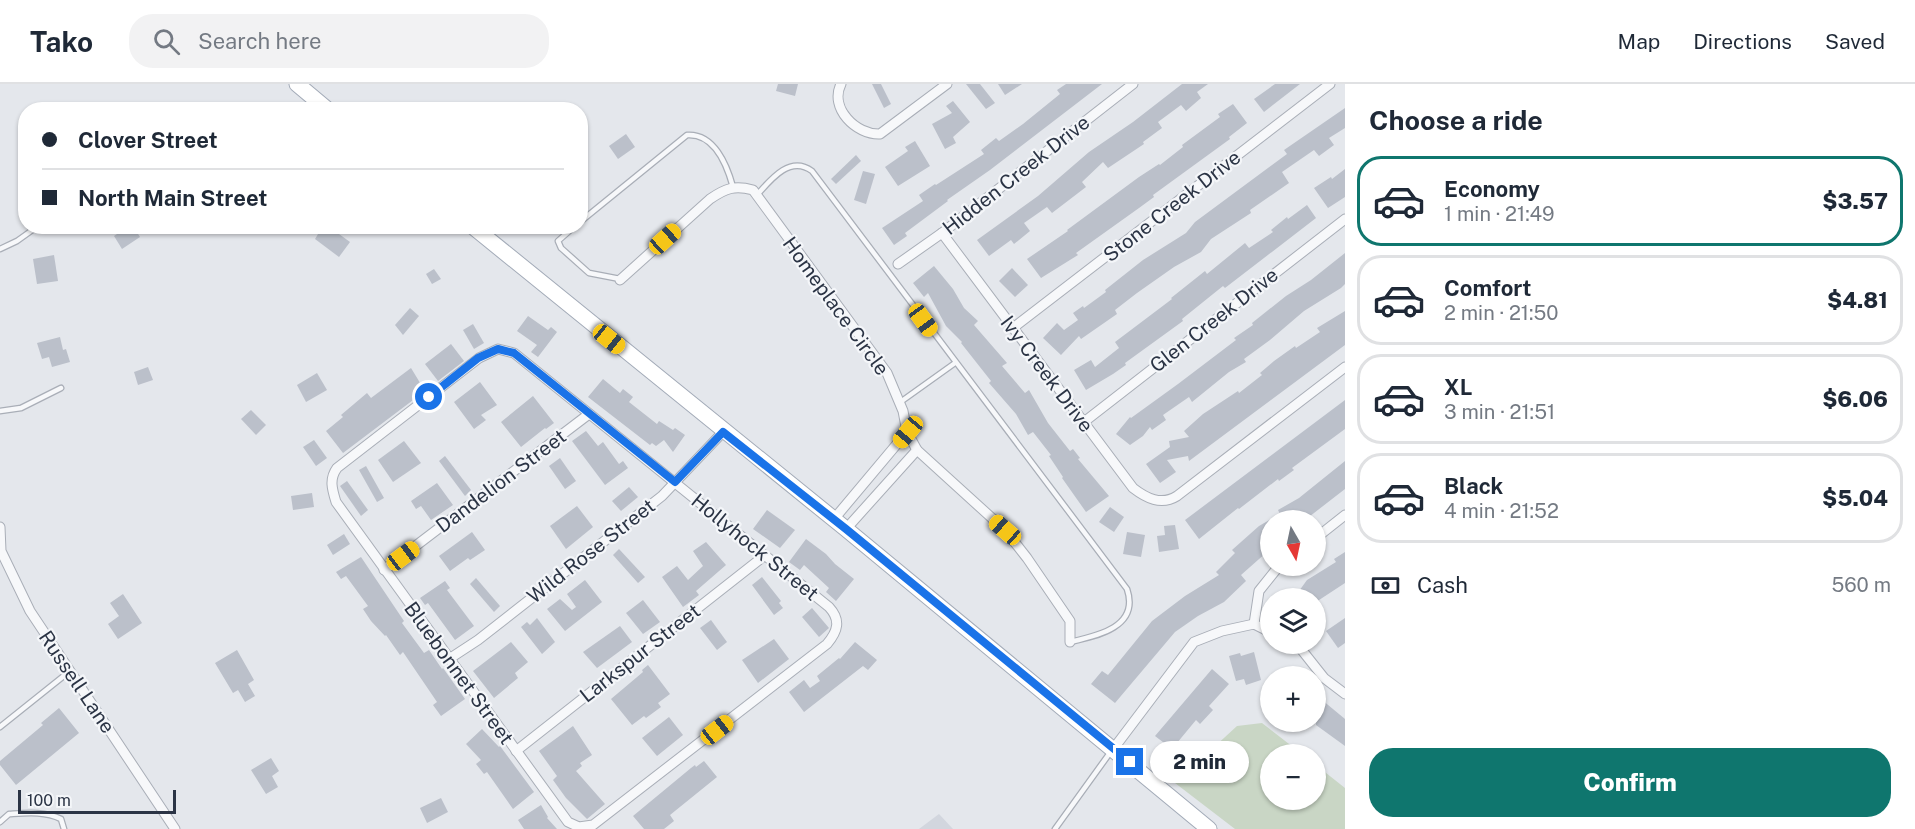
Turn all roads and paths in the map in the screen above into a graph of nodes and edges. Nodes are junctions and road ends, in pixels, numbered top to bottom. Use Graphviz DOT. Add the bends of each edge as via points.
graph roads {
  1 [pos="297,84"];
  2 [pos="841,84"];
  3 [pos="947,84"];
  4 [pos="1132,84"];
  5 [pos="1330,84"];
  6 [pos="318,102"];
  7 [pos="734,187"];
  8 [pos="757,195"];
  9 [pos="588,215"];
  10 [pos="1345,219"];
  11 [pos="942,233"];
  12 [pos="27,234"];
  13 [pos="482,234"];
  14 [pos="566,234"];
  15 [pos="0,249"];
  16 [pos="898,264"];
  17 [pos="620,280"];
  18 [pos="1013,328"];
  19 [pos="955,363"];
  20 [pos="1345,367"];
  21 [pos="61,388"];
  22 [pos="899,403"];
  23 [pos="0,411"];
  24 [pos="589,414"];
  25 [pos="1084,422"];
  26 [pos="723,432"];
  27 [pos="908,432"];
  28 [pos="917,450"];
  29 [pos="871,474"];
  30 [pos="675,482"];
  31 [pos="884,485"];
  32 [pos="332,491"];
  33 [pos="1345,515"];
  34 [pos="834,519"];
  35 [pos="0,527"];
  36 [pos="846,529"];
  37 [pos="1326,530"];
  38 [pos="764,555"];
  39 [pos="384,570"];
  40 [pos="1271,576"];
  41 [pos="1254,624"];
  42 [pos="1260,627"];
  43 [pos="1070,642"];
  44 [pos="1305,654"];
  45 [pos="449,659"];
  46 [pos="70,671"];
  47 [pos="1345,694"];
  48 [pos="0,727"];
  49 [pos="1113,748"];
  50 [pos="516,752"];
  51 [pos="0,822"];
  52 [pos="568,822"];
  53 [pos="64,829"];
  54 [pos="175,829"];
  55 [pos="1055,829"];
  56 [pos="1209,829"];
  1 -- 6 [label="main road"];
  2 -- 3 [label="street" via="837,97 841,110 853,124 871,134 880,134"];
  4 -- 11 [label="street, Hidden Creek Drive"];
  5 -- 18 [label="street, Stone Creek Drive"];
  7 -- 8 [label="street" via="753,190"];
  7 -- 9 [label="lane" via="709,141 698,134 687,135"];
  7 -- 17 [label="street" via="710,199"];
  8 -- 19 [label="lane" via="776,174 795,164 812,171"];
  8 -- 22 [label="street, Homeplace Circle" via="865,340 887,373"];
  10 -- 25 [label="street, Glen Creek Drive"];
  11 -- 16 [label="street, Hidden Creek Drive"];
  11 -- 18 [label="street, Ivy Creek Drive"];
  12 -- 15 [label="lane"];
  13 -- 26 [label="main road"];
  14 -- 17 [label="lane" via="558,241 561,248 589,273"];
  18 -- 25 [label="street, Ivy Creek Drive"];
  19 -- 22 [label="lane"];
  19 -- 43 [label="lane" via="1127,590 1131,601 1127,614 1109,632"];
  20 -- 25 [label="street, Ivy Creek Drive" via="1170,500 1160,501 1133,488"];
  21 -- 23 [label="lane" via="21,408"];
  22 -- 27 [label="street, Homeplace Circle"];
  24 -- 30 [label="street, Hollyhock Street"];
  24 -- 32 [label="street, Hollyhock Street" via="514,353 498,349 478,358 337,468 331,476"];
  24 -- 39 [label="street, Dandelion Street"];
  26 -- 30 [label="street, Wild Rose Street"];
  26 -- 34 [label="main road"];
  27 -- 28 [label="street, Homeplace Circle"];
  27 -- 29 [label="street"];
  28 -- 31 [label="street"];
  28 -- 43 [label="street, Homeplace Circle" via="1005,530 1070,621"];
  29 -- 31 [label="street"];
  29 -- 34 [label="street"];
  30 -- 38 [label="street, Hollyhock Street"];
  30 -- 45 [label="street, Wild Rose Street"];
  31 -- 36 [label="street"];
  32 -- 39 [label="street, Bluebonnet Street"];
  33 -- 37 [label="street"];
  34 -- 36 [label="main road"];
  35 -- 46 [label="street, Russell Lane" via="1,551 13,578"];
  36 -- 49 [label="main road"];
  38 -- 50 [label="street, Larkspur Street"];
  38 -- 52 [label="street, Hollyhock Street" via="829,607 834,613 836,633 606,817 579,827"];
  39 -- 45 [label="street, Bluebonnet Street"];
  40 -- 41 [label="street" via="1259,591"];
  41 -- 42 [label="street"];
  41 -- 49 [label="street" via="1194,642"];
  44 -- 47 [label="street" via="1323,678"];
  45 -- 50 [label="street, Bluebonnet Street"];
  46 -- 48 [label="lane"];
  46 -- 54 [label="street, Russell Lane"];
  49 -- 55 [label="lane"];
  49 -- 56 [label="main road"];
  50 -- 52 [label="street, Bluebonnet Street"];
  51 -- 53 [label="lane" via="9,814 41,813 61,819"];
}
